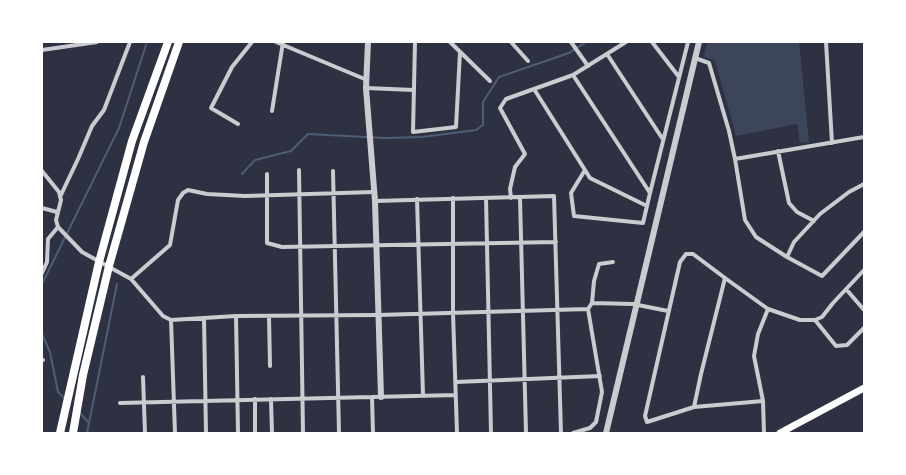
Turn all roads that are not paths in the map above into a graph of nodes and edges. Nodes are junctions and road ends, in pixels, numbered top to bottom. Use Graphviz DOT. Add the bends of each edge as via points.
graph roads {
  1 [pos="97,42"];
  2 [pos="130,42"];
  3 [pos="168,42"];
  4 [pos="179,42"];
  5 [pos="252,42"];
  6 [pos="276,42"];
  7 [pos="368,42"];
  8 [pos="415,42"];
  9 [pos="450,42"];
  10 [pos="511,42"];
  11 [pos="571,42"];
  12 [pos="626,42"];
  13 [pos="652,42"];
  14 [pos="688,42"];
  15 [pos="699,42"];
  16 [pos="826,42"];
  17 [pos="282,43"];
  18 [pos="42,50"];
  19 [pos="460,52"];
  20 [pos="607,54"];
  21 [pos="694,58"];
  22 [pos="528,61"];
  23 [pos="588,66"];
  24 [pos="573,75"];
  25 [pos="679,77"];
  26 [pos="367,80"];
  27 [pos="490,81"];
  28 [pos="366,88"];
  29 [pos="534,89"];
  30 [pos="414,90"];
  31 [pos="272,111"];
  32 [pos="238,124"];
  33 [pos="864,137"];
  34 [pos="662,138"];
  35 [pos="832,142"];
  36 [pos="778,151"];
  37 [pos="734,159"];
  38 [pos="299,170"];
  39 [pos="585,170"];
  40 [pos="42,171"];
  41 [pos="333,171"];
  42 [pos="266,174"];
  43 [pos="864,184"];
  44 [pos="374,192"];
  45 [pos="650,193"];
  46 [pos="333,194"];
  47 [pos="267,196"];
  48 [pos="299,196"];
  49 [pos="60,197"];
  50 [pos="452,198"];
  51 [pos="486,198"];
  52 [pos="511,198"];
  53 [pos="520,198"];
  54 [pos="417,199"];
  55 [pos="375,201"];
  56 [pos="647,206"];
  57 [pos="42,208"];
  58 [pos="56,212"];
  59 [pos="814,221"];
  60 [pos="58,227"];
  61 [pos="864,232"];
  62 [pos="522,242"];
  63 [pos="556,242"];
  64 [pos="487,243"];
  65 [pos="453,244"];
  66 [pos="418,245"];
  67 [pos="334,246"];
  68 [pos="376,246"];
  69 [pos="301,247"];
  70 [pos="787,257"];
  71 [pos="99,262"];
  72 [pos="613,262"];
  73 [pos="109,266"];
  74 [pos="864,270"];
  75 [pos="42,273"];
  76 [pos="131,278"];
  77 [pos="725,278"];
  78 [pos="846,289"];
  79 [pos="592,303"];
  80 [pos="637,305"];
  81 [pos="768,308"];
  82 [pos="588,309"];
  83 [pos="558,310"];
  84 [pos="864,310"];
  85 [pos="488,311"];
  86 [pos="523,311"];
  87 [pos="668,311"];
  88 [pos="453,313"];
  89 [pos="420,314"];
  90 [pos="336,315"];
  91 [pos="378,315"];
  92 [pos="236,316"];
  93 [pos="269,316"];
  94 [pos="303,316"];
  95 [pos="204,318"];
  96 [pos="171,320"];
  97 [pos="815,320"];
  98 [pos="864,328"];
  99 [pos="270,366"];
  100 [pos="600,376"];
  101 [pos="143,377"];
  102 [pos="559,378"];
  103 [pos="525,379"];
  104 [pos="489,380"];
  105 [pos="456,382"];
  106 [pos="864,388"];
  107 [pos="456,394"];
  108 [pos="423,395"];
  109 [pos="372,397"];
  110 [pos="381,397"];
  111 [pos="303,398"];
  112 [pos="338,398"];
  113 [pos="238,399"];
  114 [pos="255,399"];
  115 [pos="271,399"];
  116 [pos="206,400"];
  117 [pos="763,401"];
  118 [pos="175,402"];
  119 [pos="120,403"];
  120 [pos="144,403"];
  121 [pos="694,407"];
  122 [pos="60,433"];
  123 [pos="73,433"];
  124 [pos="145,433"];
  125 [pos="175,433"];
  126 [pos="206,433"];
  127 [pos="238,433"];
  128 [pos="255,433"];
  129 [pos="272,433"];
  130 [pos="303,433"];
  131 [pos="339,433"];
  132 [pos="373,433"];
  133 [pos="457,433"];
  134 [pos="491,433"];
  135 [pos="526,433"];
  136 [pos="560,433"];
  137 [pos="573,433"];
  138 [pos="606,433"];
  139 [pos="764,433"];
  140 [pos="780,433"];
  1 -- 18 [label="street"];
  2 -- 49 [label="street" via="104,110 92,126"];
  3 -- 71 [label="highway" via="132,141"];
  4 -- 73 [label="highway" via="144,142"];
  5 -- 32 [label="street" via="232,67 211,108"];
  6 -- 17 [label="street"];
  7 -- 26 [label="street"];
  8 -- 30 [label="street"];
  9 -- 19 [label="street"];
  10 -- 22 [label="street"];
  11 -- 23 [label="street"];
  12 -- 20 [label="street"];
  13 -- 25 [label="street"];
  14 -- 25 [label="street"];
  15 -- 21 [label="street"];
  16 -- 35 [label="street"];
  17 -- 26 [label="street"];
  17 -- 31 [label="street"];
  19 -- 27 [label="street"];
  19 -- 30 [label="street" via="456,127 413,132"];
  20 -- 23 [label="street"];
  20 -- 34 [label="street"];
  21 -- 37 [label="street" via="709,63 729,131"];
  21 -- 80 [label="street"];
  23 -- 24 [label="street"];
  24 -- 29 [label="street"];
  24 -- 45 [label="street"];
  25 -- 34 [label="street"];
  26 -- 28 [label="street"];
  28 -- 30 [label="street"];
  28 -- 44 [label="street"];
  29 -- 39 [label="street"];
  29 -- 52 [label="street" via="506,99 500,108 525,154 515,167 510,189"];
  33 -- 35 [label="street"];
  34 -- 45 [label="street"];
  35 -- 36 [label="street"];
  36 -- 37 [label="street"];
  36 -- 59 [label="street" via="788,203 797,212"];
  37 -- 70 [label="street" via="745,220 756,237"];
  38 -- 48 [label="street"];
  39 -- 56 [label="street" via="590,178"];
  39 -- 56 [label="street" via="571,194 574,216 643,223"];
  40 -- 49 [label="street" via="59,192"];
  41 -- 46 [label="street"];
  42 -- 47 [label="street"];
  43 -- 59 [label="street" via="849,192"];
  44 -- 46 [label="street"];
  44 -- 55 [label="street"];
  45 -- 56 [label="street"];
  46 -- 48 [label="street"];
  46 -- 67 [label="street"];
  47 -- 48 [label="street"];
  47 -- 69 [label="street" via="267,243 282,247"];
  47 -- 76 [label="street" via="207,194 188,190 183,193 178,200 170,245"];
  48 -- 69 [label="street"];
  49 -- 58 [label="street"];
  50 -- 51 [label="street"];
  50 -- 54 [label="street"];
  50 -- 65 [label="street"];
  51 -- 52 [label="street"];
  51 -- 64 [label="street"];
  52 -- 53 [label="street"];
  53 -- 62 [label="street"];
  53 -- 63 [label="street" via="554,196"];
  54 -- 55 [label="street"];
  54 -- 66 [label="street"];
  55 -- 68 [label="street"];
  57 -- 58 [label="street"];
  58 -- 60 [label="street"];
  59 -- 70 [label="street" via="794,242"];
  60 -- 71 [label="street" via="82,252"];
  60 -- 75 [label="street" via="48,239 47,262"];
  61 -- 70 [label="street" via="822,276"];
  62 -- 63 [label="street"];
  62 -- 64 [label="street"];
  62 -- 86 [label="street"];
  63 -- 83 [label="street"];
  64 -- 65 [label="street"];
  64 -- 85 [label="street"];
  65 -- 66 [label="street"];
  65 -- 88 [label="street"];
  66 -- 68 [label="street"];
  66 -- 89 [label="street"];
  67 -- 68 [label="street"];
  67 -- 69 [label="street"];
  67 -- 90 [label="street"];
  68 -- 91 [label="street"];
  69 -- 94 [label="street"];
  71 -- 73 [label="street"];
  71 -- 122 [label="highway"];
  72 -- 79 [label="street" via="599,264 594,280"];
  73 -- 76 [label="street"];
  73 -- 123 [label="highway" via="83,375"];
  74 -- 78 [label="street"];
  76 -- 96 [label="street" via="163,316"];
  77 -- 81 [label="street"];
  77 -- 87 [label="street" via="693,254 686,254 680,262"];
  77 -- 121 [label="street"];
  78 -- 84 [label="street"];
  78 -- 97 [label="street" via="822,317"];
  79 -- 80 [label="street"];
  79 -- 82 [label="street"];
  80 -- 87 [label="street"];
  80 -- 138 [label="street"];
  81 -- 97 [label="street" via="800,320"];
  81 -- 117 [label="street" via="758,334 754,356"];
  82 -- 83 [label="street"];
  82 -- 100 [label="street"];
  83 -- 86 [label="street"];
  83 -- 102 [label="street"];
  85 -- 86 [label="street"];
  85 -- 88 [label="street"];
  85 -- 104 [label="street"];
  86 -- 103 [label="street"];
  87 -- 121 [label="street" via="644,416 647,422"];
  88 -- 89 [label="street"];
  88 -- 105 [label="street"];
  89 -- 91 [label="street"];
  89 -- 108 [label="street"];
  90 -- 91 [label="street"];
  90 -- 94 [label="street"];
  90 -- 112 [label="street"];
  91 -- 110 [label="street"];
  92 -- 93 [label="street"];
  92 -- 95 [label="street"];
  92 -- 113 [label="street"];
  93 -- 94 [label="street"];
  93 -- 99 [label="street"];
  94 -- 111 [label="street"];
  95 -- 96 [label="street"];
  95 -- 116 [label="street"];
  96 -- 118 [label="street"];
  97 -- 98 [label="street" via="836,346 847,345"];
  100 -- 102 [label="street"];
  100 -- 137 [label="street" via="602,392 596,422 590,428"];
  101 -- 120 [label="street"];
  102 -- 103 [label="street"];
  102 -- 136 [label="street"];
  103 -- 104 [label="street"];
  103 -- 135 [label="street"];
  104 -- 105 [label="street"];
  104 -- 134 [label="street"];
  105 -- 107 [label="street"];
  106 -- 140 [label="main road"];
  107 -- 108 [label="street"];
  107 -- 133 [label="street"];
  108 -- 110 [label="street"];
  109 -- 110 [label="street"];
  109 -- 112 [label="street"];
  109 -- 132 [label="street"];
  111 -- 112 [label="street"];
  111 -- 115 [label="street"];
  111 -- 130 [label="street"];
  112 -- 131 [label="street"];
  113 -- 114 [label="street"];
  113 -- 116 [label="street"];
  113 -- 127 [label="street"];
  114 -- 115 [label="street"];
  114 -- 128 [label="street"];
  115 -- 129 [label="street"];
  116 -- 118 [label="street"];
  116 -- 126 [label="street"];
  117 -- 121 [label="street"];
  117 -- 139 [label="street"];
  118 -- 120 [label="street"];
  118 -- 125 [label="street"];
  119 -- 120 [label="street"];
  120 -- 124 [label="street"];
}
